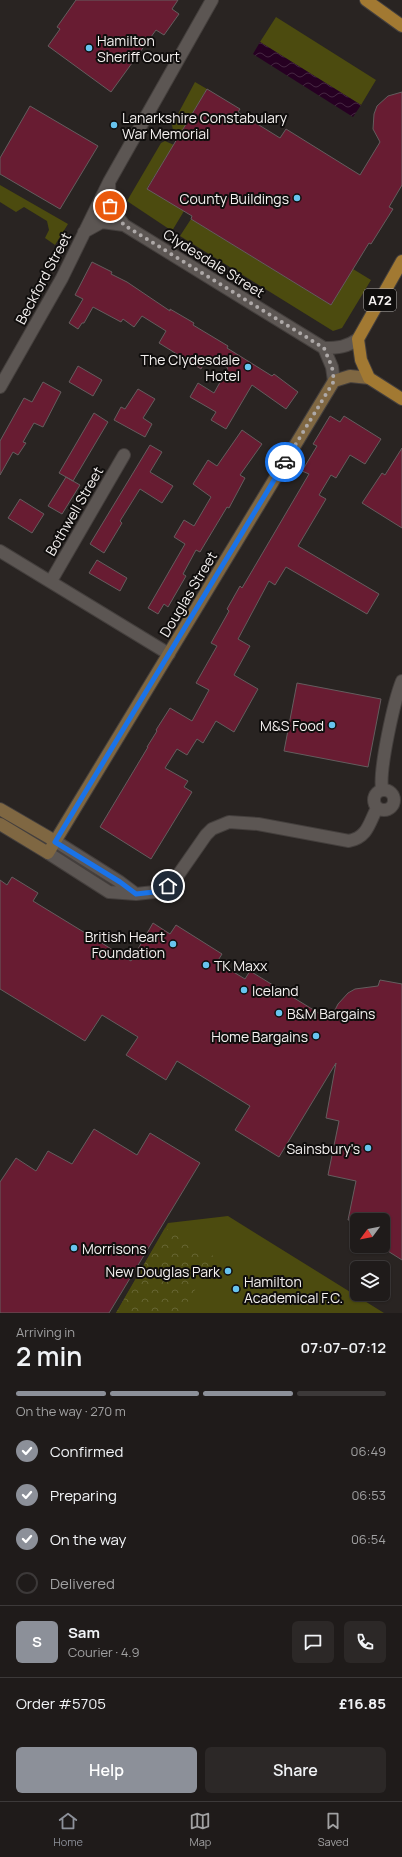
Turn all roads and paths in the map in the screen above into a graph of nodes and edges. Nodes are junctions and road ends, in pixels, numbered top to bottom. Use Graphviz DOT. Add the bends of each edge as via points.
graph roads {
  1 [pos="212,0"];
  2 [pos="366,0"];
  3 [pos="402,26"];
  4 [pos="109,182"];
  5 [pos="124,225"];
  6 [pos="84,232"];
  7 [pos="402,261"];
  8 [pos="358,339"];
  9 [pos="324,348"];
  10 [pos="369,378"];
  11 [pos="334,381"];
  12 [pos="0,387"];
  13 [pos="402,399"];
  14 [pos="124,456"];
  15 [pos="0,551"];
  16 [pos="51,581"];
  17 [pos="169,654"];
  18 [pos="402,681"];
  19 [pos="382,789"];
  20 [pos="377,808"];
  21 [pos="0,809"];
  22 [pos="0,824"];
  23 [pos="55,842"];
  24 [pos="48,853"];
  25 [pos="136,894"];
  1 -- 4 [label="street, Beckford Street"];
  2 -- 3 [label="main road"];
  4 -- 5 [label="street" via="110,206"];
  4 -- 6 [label="street, Beckford Street"];
  5 -- 6 [label="street, Clydesdale Street" via="102,222"];
  5 -- 9 [label="street, Clydesdale Street"];
  6 -- 12 [label="street, Beckford Street" via="62,278"];
  7 -- 8 [label="main road, A72"];
  8 -- 9 [label="street" via="339,348"];
  8 -- 10 [label="main road" via="361,360"];
  9 -- 11 [label="street" via="332,367"];
  10 -- 11 [label="street" via="350,376"];
  10 -- 13 [label="main road"];
  11 -- 17 [label="street, Douglas Street"];
  14 -- 16 [label="street, Bothwell Street"];
  15 -- 16 [label="street"];
  16 -- 17 [label="street"];
  17 -- 23 [label="street, Douglas Street"];
  18 -- 19 [label="street" via="382,772"];
  19 -- 20 [label="street" via="374,796"];
  19 -- 20 [label="street" via="391,792 394,802 388,809"];
  20 -- 25 [label="street" via="367,831 357,839 349,841 237,821 221,824 206,835 168,886 154,892"];
  21 -- 23 [label="street"];
  22 -- 24 [label="street"];
  23 -- 24 [label="street, Douglas Street"];
  23 -- 25 [label="street"];
  24 -- 25 [label="street" via="108,892"];
}
